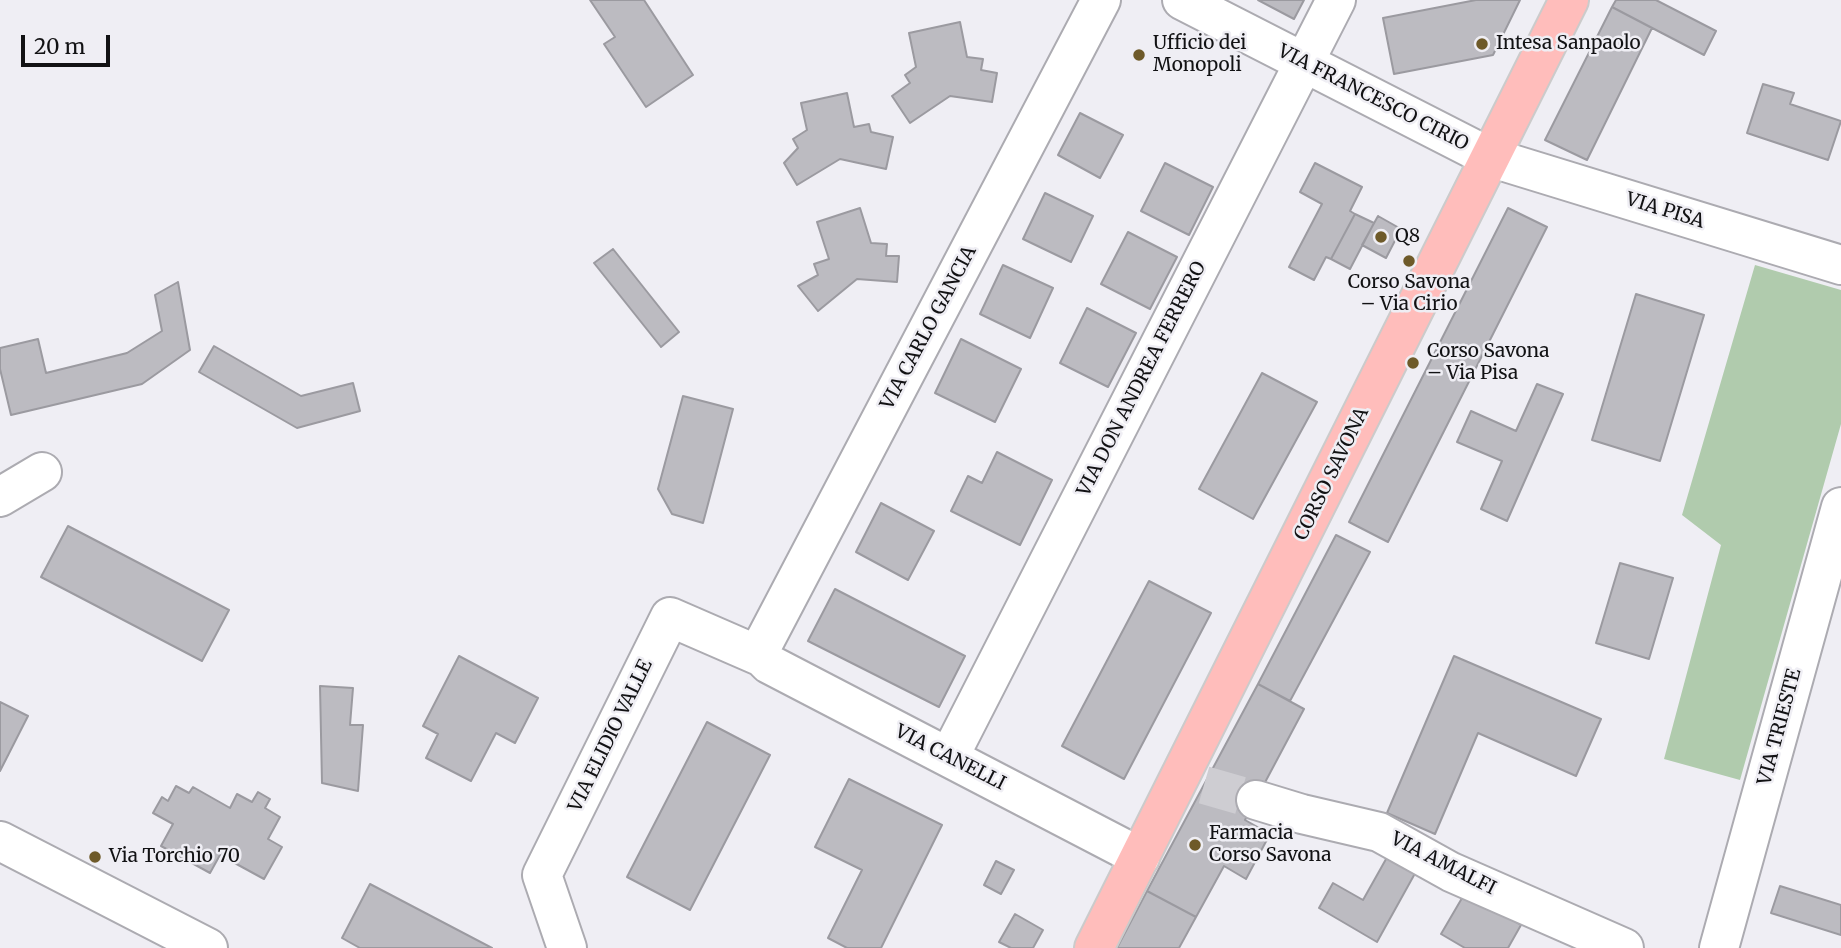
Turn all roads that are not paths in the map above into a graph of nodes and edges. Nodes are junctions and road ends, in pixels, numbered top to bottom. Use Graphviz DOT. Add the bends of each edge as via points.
graph roads {
  1 [pos="1101,0"];
  2 [pos="1182,0"];
  3 [pos="1336,0"];
  4 [pos="1569,0"];
  5 [pos="1303,62"];
  6 [pos="1489,158"];
  7 [pos="1841,265"];
  8 [pos="42,471"];
  9 [pos="0,497"];
  10 [pos="1841,507"];
  11 [pos="762,657"];
  12 [pos="949,757"];
  13 [pos="1256,800"];
  14 [pos="1,844"];
  15 [pos="1140,857"];
  16 [pos="1725,946"];
  17 [pos="208,948"];
  18 [pos="567,948"];
  19 [pos="1094,948"];
  20 [pos="1623,948"];
  1 -- 11 [label="street, VIA CARLO GANCIA" via="768,634"];
  2 -- 5 [label="street, VIA FRANCESCO CIRIO"];
  3 -- 5 [label="street, VIA DON ANDREA FERRERO"];
  4 -- 6 [label="main road, CORSO SAVONA"];
  5 -- 6 [label="street, VIA FRANCESCO CIRIO"];
  5 -- 12 [label="street, VIA DON ANDREA FERRERO"];
  6 -- 7 [label="street, VIA PISA"];
  6 -- 15 [label="main road, CORSO SAVONA" via="1192,781"];
  8 -- 9 [label="street"];
  10 -- 16 [label="street, VIA TRIESTE"];
  11 -- 12 [label="street, VIA CANELLI"];
  11 -- 18 [label="street, VIA ELIDIO VALLE" via="670,617 542,875"];
  12 -- 15 [label="street, VIA CANELLI"];
  13 -- 20 [label="street, VIA AMALFI" via="1379,832 1451,872"];
  14 -- 17 [label="street"];
  15 -- 19 [label="main road, CORSO SAVONA"];
}
